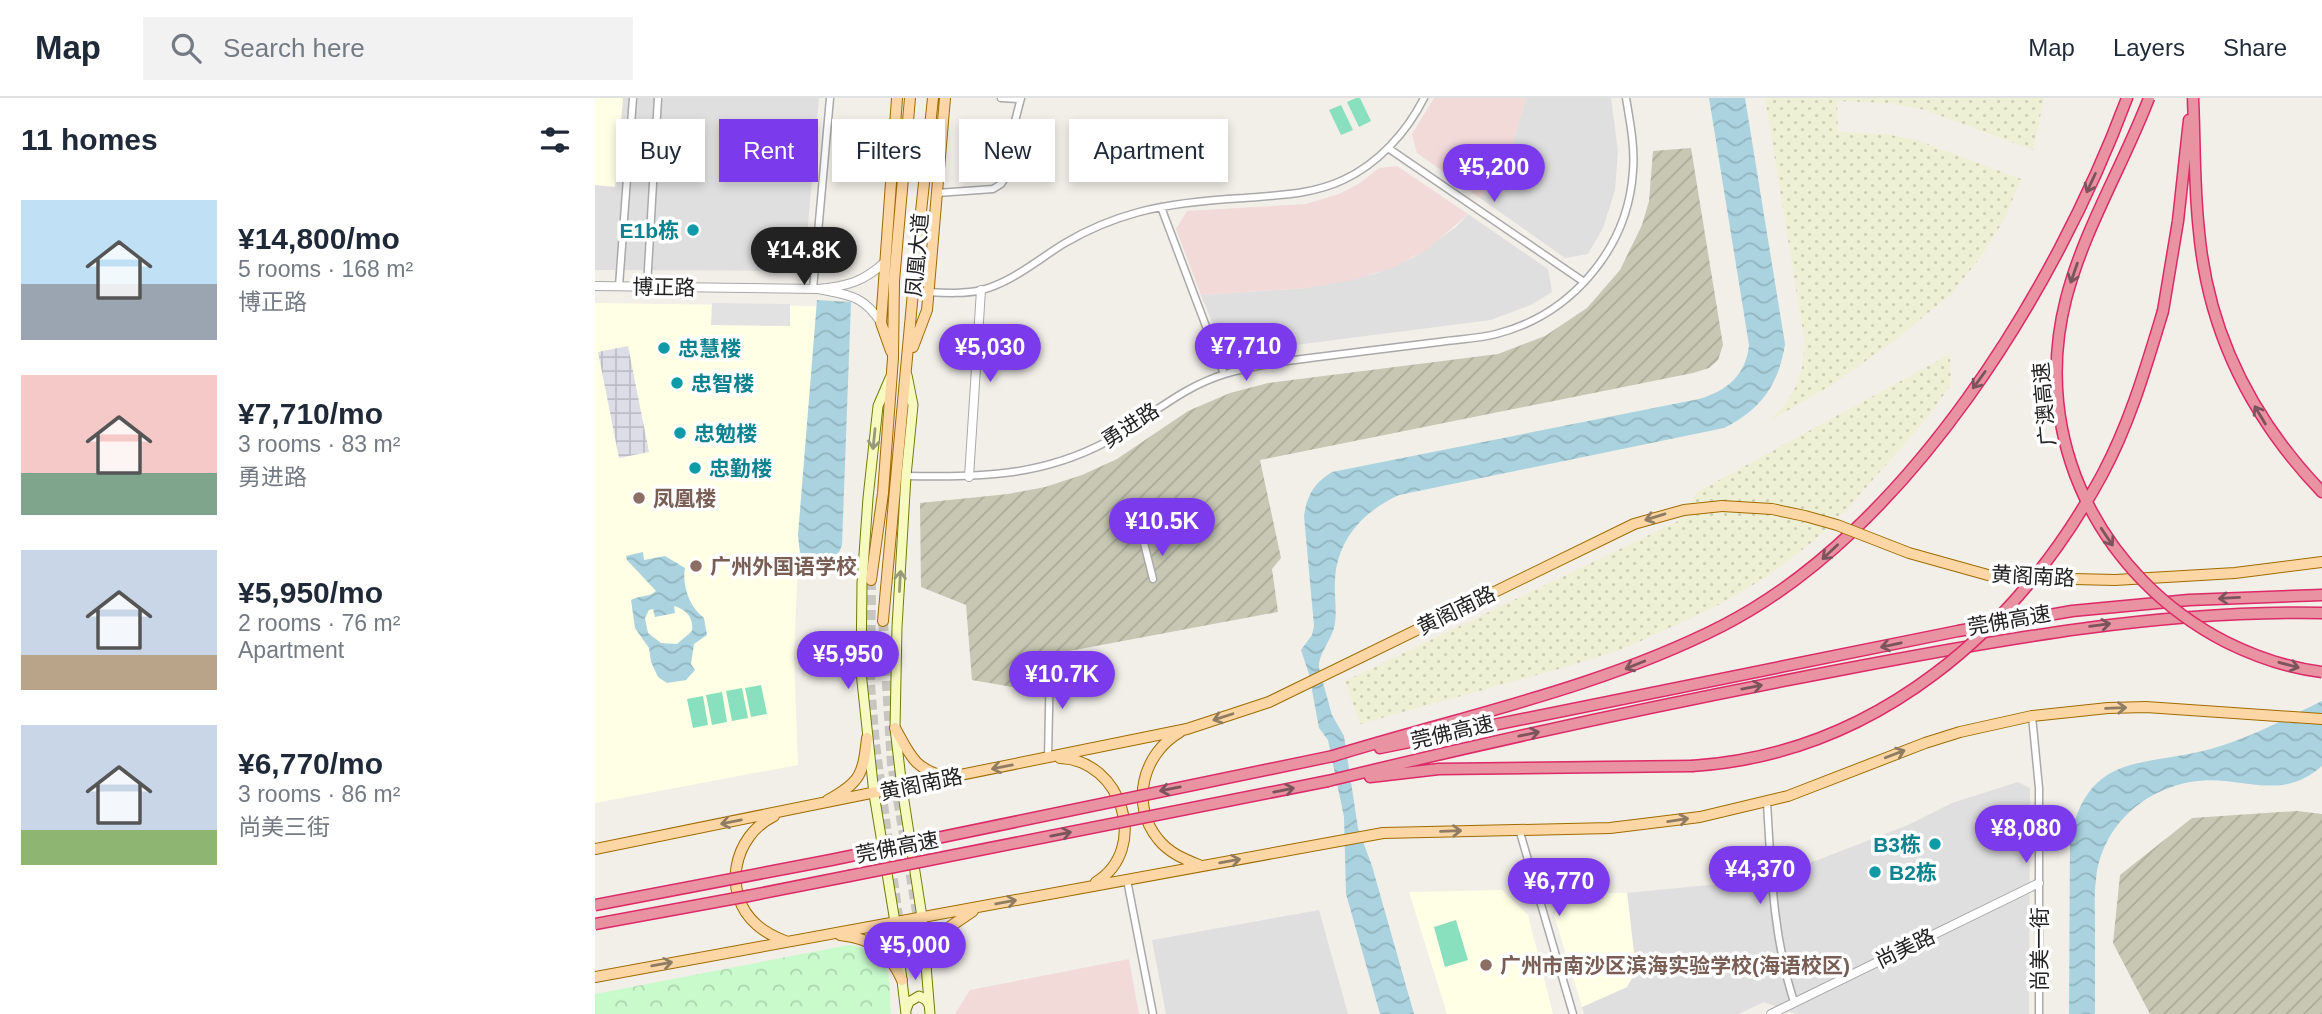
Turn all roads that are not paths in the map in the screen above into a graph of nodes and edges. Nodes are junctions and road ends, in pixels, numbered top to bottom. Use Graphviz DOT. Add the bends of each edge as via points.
graph roads {
  1 [pos="633,98"];
  2 [pos="658,98"];
  3 [pos="830,98"];
  4 [pos="897,98"];
  5 [pos="910,98"];
  6 [pos="933,98"];
  7 [pos="945,98"];
  8 [pos="1001,98"];
  9 [pos="1423,98"];
  10 [pos="1626,98"];
  11 [pos="2127,98"];
  12 [pos="2149,98"];
  13 [pos="2192,98"];
  14 [pos="1021,99"];
  15 [pos="1388,148"];
  16 [pos="937,193"];
  17 [pos="1161,207"];
  18 [pos="885,262"];
  19 [pos="1584,282"];
  20 [pos="595,286"];
  21 [pos="619,286"];
  22 [pos="647,286"];
  23 [pos="816,289"];
  24 [pos="981,290"];
  25 [pos="929,292"];
  26 [pos="881,323"];
  27 [pos="893,358"];
  28 [pos="909,358"];
  29 [pos="892,373"];
  30 [pos="1224,374"];
  31 [pos="907,375"];
  32 [pos="906,476"];
  33 [pos="969,477"];
  34 [pos="2322,492"];
  35 [pos="1144,542"];
  36 [pos="2322,562"];
  37 [pos="1153,579"];
  38 [pos="871,580"];
  39 [pos="2322,595"];
  40 [pos="2322,613"];
  41 [pos="883,621"];
  42 [pos="1050,662"];
  43 [pos="2322,672"];
  44 [pos="2032,716"];
  45 [pos="2322,719"];
  46 [pos="895,728"];
  47 [pos="1187,729"];
  48 [pos="867,737"];
  49 [pos="1333,756"];
  50 [pos="1048,758"];
  51 [pos="950,778"];
  52 [pos="1328,781"];
  53 [pos="902,788"];
  54 [pos="874,794"];
  55 [pos="1767,802"];
  56 [pos="821,804"];
  57 [pos="787,810"];
  58 [pos="1519,829"];
  59 [pos="595,849"];
  60 [pos="1202,866"];
  61 [pos="1127,880"];
  62 [pos="2039,883"];
  63 [pos="1089,886"];
  64 [pos="595,905"];
  65 [pos="980,906"];
  66 [pos="922,917"];
  67 [pos="895,922"];
  68 [pos="595,925"];
  69 [pos="829,934"];
  70 [pos="786,942"];
  71 [pos="927,965"];
  72 [pos="595,976"];
  73 [pos="902,981"];
  74 [pos="1794,1002"];
  75 [pos="930,1010"];
  76 [pos="905,1013"];
  77 [pos="1153,1014"];
  78 [pos="1573,1014"];
  79 [pos="1770,1014"];
  80 [pos="2039,1014"];
  1 -- 21 [label="street"];
  2 -- 22 [label="street"];
  3 -- 23 [label="street"];
  4 -- 18 [label="main road"];
  5 -- 27 [label="main road, 凤凰大道" via="894,281"];
  6 -- 28 [label="main road, 凤凰大道"];
  7 -- 16 [label="main road"];
  8 -- 14 [label="street"];
  9 -- 15 [label="street"];
  10 -- 19 [label="street, 勇进路" via="1633,150 1630,193 1607,254"];
  11 -- 49 [label="highway, one-way" via="2065,239 1994,360 1910,470 1828,554 1776,594 1683,644 1606,675"];
  12 -- 43 [label="highway, 广澳高速, one-way, bridge" via="2087,238 2059,332 2058,393 2073,471 2106,537 2145,585 2203,630 2239,648"];
  34 -- 13 [label="highway, one-way" via="2268,428 2221,333 2201,254"];
  13 -- 52 [label="highway, bridge" via="2163,311 2144,374 2102,474 2028,584 1979,636 1931,677 1842,730 1766,755 1721,764 1439,769"];
  14 -- 16 [label="street" via="1009,172 1001,184 993,189"];
  15 -- 17 [label="street" via="1360,171 1311,192"];
  15 -- 19 [label="street"];
  16 -- 25 [label="main road"];
  17 -- 24 [label="street" via="1088,231 1020,274"];
  17 -- 30 [label="street"];
  18 -- 23 [label="street" via="864,279"];
  18 -- 26 [label="main road"];
  19 -- 30 [label="street, 勇进路" via="1540,317 1494,335 1265,364"];
  20 -- 21 [label="street, 博正路"];
  21 -- 22 [label="street, 博正路"];
  22 -- 23 [label="street, 博正路"];
  23 -- 26 [label="street" via="853,296 866,303"];
  24 -- 25 [label="street"];
  24 -- 33 [label="street"];
  25 -- 28 [label="main road"];
  26 -- 27 [label="main road"];
  27 -- 29 [label="main road, 凤凰大道"];
  28 -- 31 [label="main road, 凤凰大道"];
  29 -- 38 [label="main road, 凤凰大道"];
  29 -- 48 [label="main road, one-way" via="878,406 863,571 861,672"];
  30 -- 33 [label="street, 勇进路" via="1179,394 1107,442 1075,457 1005,475"];
  31 -- 32 [label="main road" via="913,405"];
  31 -- 41 [label="main road, 凤凰大道"];
  32 -- 33 [label="street, 勇进路"];
  46 -- 32 [label="main road, one-way"];
  35 -- 37 [label="street"];
  36 -- 47 [label="main road, 黄阁南路, one-way, bridge" via="2115,580 1995,578 1821,520 1772,509 1722,506 1684,510 1634,524 1269,702"];
  39 -- 49 [label="highway, 莞佛高速, one-way, bridge" via="2112,606 1958,631"];
  52 -- 40 [label="highway, 莞佛高速, one-way, bridge" via="1721,693 2076,628 2173,617"];
  42 -- 50 [label="street"];
  44 -- 45 [label="main road, one-way" via="2146,707"];
  55 -- 44 [label="main road, one-way" via="1925,743"];
  44 -- 62 [label="street, 尚美一街" via="2039,788"];
  46 -- 51 [label="main road" via="920,766"];
  46 -- 53 [label="main road"];
  47 -- 50 [label="main road, 黄阁南路"];
  47 -- 60 [label="main road" via="1172,737 1150,762 1142,794 1144,811 1159,840 1171,852"];
  48 -- 54 [label="main road"];
  48 -- 56 [label="main road" via="860,775"];
  49 -- 64 [label="highway, 莞佛高速, one-way, bridge"];
  50 -- 51 [label="main road, 黄阁南路, one-way"];
  50 -- 63 [label="main road" via="1065,758 1097,771 1119,797 1126,831 1122,848 1104,878"];
  51 -- 53 [label="main road, 黄阁南路"];
  68 -- 52 [label="highway, 莞佛高速, one-way, bridge"];
  53 -- 54 [label="main road, 黄阁南路"];
  53 -- 66 [label="main road"];
  54 -- 56 [label="main road, 黄阁南路"];
  54 -- 67 [label="main road"];
  58 -- 55 [label="main road, one-way" via="1655,824"];
  55 -- 74 [label="street" via="1775,923"];
  56 -- 57 [label="main road, 黄阁南路"];
  57 -- 59 [label="main road, 黄阁南路, one-way"];
  57 -- 70 [label="main road" via="763,822 745,842 735,876 737,893 750,917 769,935"];
  60 -- 58 [label="main road, one-way" via="1383,833"];
  58 -- 78 [label="street"];
  60 -- 61 [label="main road"];
  61 -- 63 [label="main road"];
  61 -- 77 [label="street"];
  62 -- 74 [label="street, 尚美路"];
  62 -- 80 [label="street, 尚美一街"];
  65 -- 63 [label="main road, one-way"];
  65 -- 66 [label="main road"];
  65 -- 71 [label="main road" via="948,928"];
  66 -- 67 [label="main road"];
  66 -- 71 [label="main road"];
  67 -- 69 [label="main road"];
  67 -- 73 [label="main road"];
  69 -- 70 [label="main road"];
  69 -- 73 [label="main road" via="872,943 891,959"];
  72 -- 70 [label="main road, one-way"];
  71 -- 75 [label="main road"];
  73 -- 76 [label="main road"];
  74 -- 79 [label="street, 尚美路"];
  75 -- 76 [label="main road" via="919,996 909,1002"];
}
